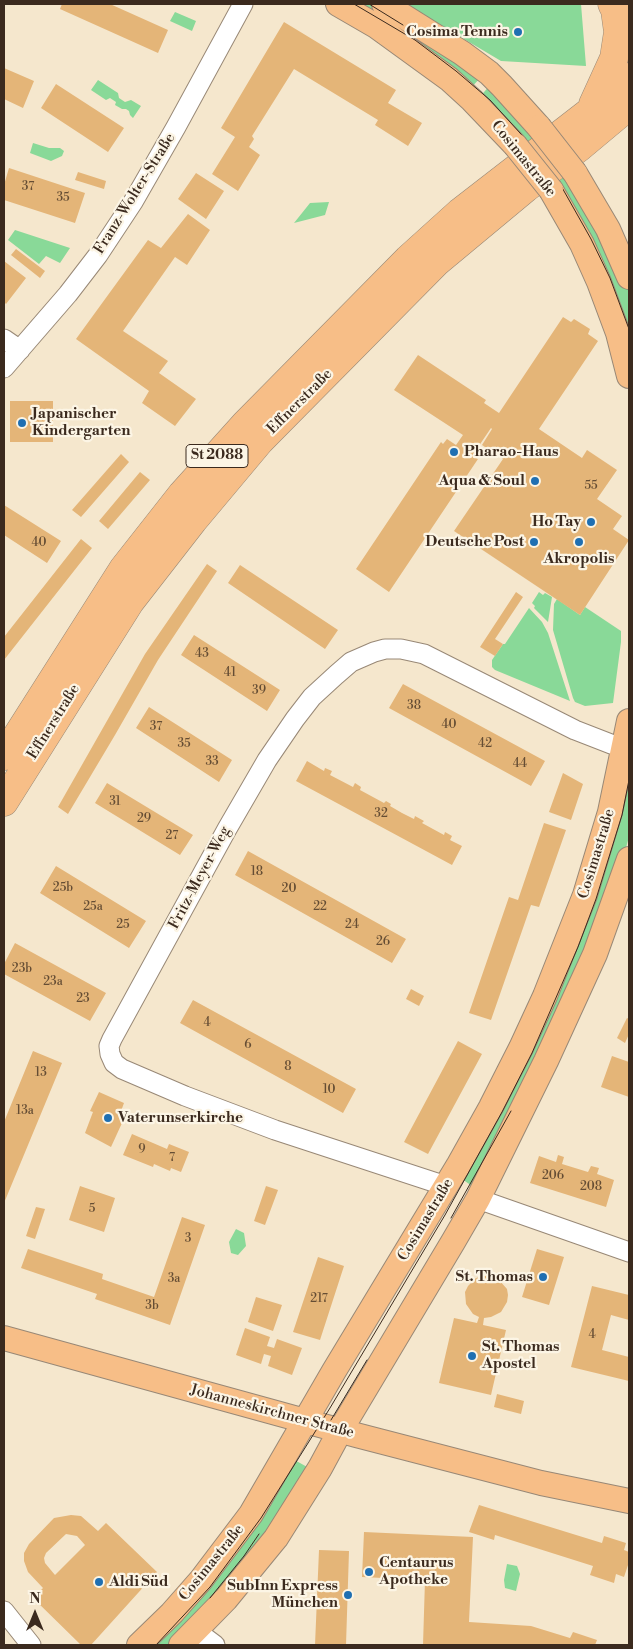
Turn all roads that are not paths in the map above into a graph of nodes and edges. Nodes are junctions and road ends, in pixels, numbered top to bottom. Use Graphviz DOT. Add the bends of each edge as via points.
graph roads {
  1 [pos="243,4"];
  2 [pos="338,4"];
  3 [pos="384,4"];
  4 [pos="612,4"];
  5 [pos="629,77"];
  6 [pos="629,106"];
  7 [pos="596,120"];
  8 [pos="629,277"];
  9 [pos="4,339"];
  10 [pos="20,350"];
  11 [pos="4,368"];
  12 [pos="629,376"];
  13 [pos="54,676"];
  14 [pos="629,721"];
  15 [pos="4,724"];
  16 [pos="627,748"];
  17 [pos="4,756"];
  18 [pos="4,802"];
  19 [pos="629,859"];
  20 [pos="446,1186"];
  21 [pos="478,1199"];
  22 [pos="629,1252"];
  23 [pos="4,1338"];
  24 [pos="305,1421"];
  25 [pos="340,1431"];
  26 [pos="541,1484"];
  27 [pos="629,1501"];
  28 [pos="629,1518"];
  29 [pos="4,1611"];
  30 [pos="188,1638"];
  31 [pos="31,1645"];
  32 [pos="139,1645"];
  33 [pos="215,1645"];
  1 -- 10 [label="street, Franz-Wolter-Straße" via="133,202 98,255"];
  2 -- 12 [label="main road, Cosimastraße, bridge" via="384,32 449,79 515,145 551,190 582,244 599,282 618,333"];
  3 -- 8 [label="main road, Cosimastraße, bridge" via="488,73 539,127 575,173 608,229"];
  4 -- 7 [label="highway" via="618,32"];
  5 -- 7 [label="highway, St 2088"];
  6 -- 7 [label="highway, St 2088"];
  7 -- 13 [label="highway, Effnerstraße / St 2088" via="468,206 408,260 245,424 182,494 123,568"];
  7 -- 18 [label="highway, Effnerstraße / St 2088" via="526,188 437,262 260,442 130,602"];
  9 -- 10 [label="street"];
  10 -- 11 [label="street, Franz-Wolter-Straße"];
  13 -- 15 [label="highway"];
  13 -- 17 [label="highway, Effnerstraße / St 2088"];
  14 -- 16 [label="main road, Cosimastraße"];
  16 -- 20 [label="main road, Cosimastraße" via="585,895 567,944 521,1048"];
  16 -- 20 [label="street, Fritz-Meyer-Weg" via="575,730 424,654 385,649 351,662 312,698 267,760 112,1039 110,1054 122,1069 276,1130"];
  19 -- 21 [label="main road, Cosimastraße" via="595,954"];
  20 -- 24 [label="main road, Cosimastraße"];
  21 -- 22 [label="street"];
  21 -- 25 [label="main road, Cosimastraße"];
  23 -- 24 [label="main road, Johanneskirchner Straße"];
  24 -- 25 [label="main road, Johanneskirchner Straße"];
  24 -- 32 [label="main road, Cosimastraße" via="246,1521 172,1613"];
  25 -- 26 [label="main road, Johanneskirchner Straße"];
  25 -- 30 [label="main road, Cosimastraße" via="276,1538 226,1599"];
  26 -- 27 [label="main road, Johanneskirchner Straße"];
  26 -- 28 [label="main road, Johanneskirchner Straße"];
  29 -- 31 [label="street"];
  30 -- 33 [label="street"];
}
